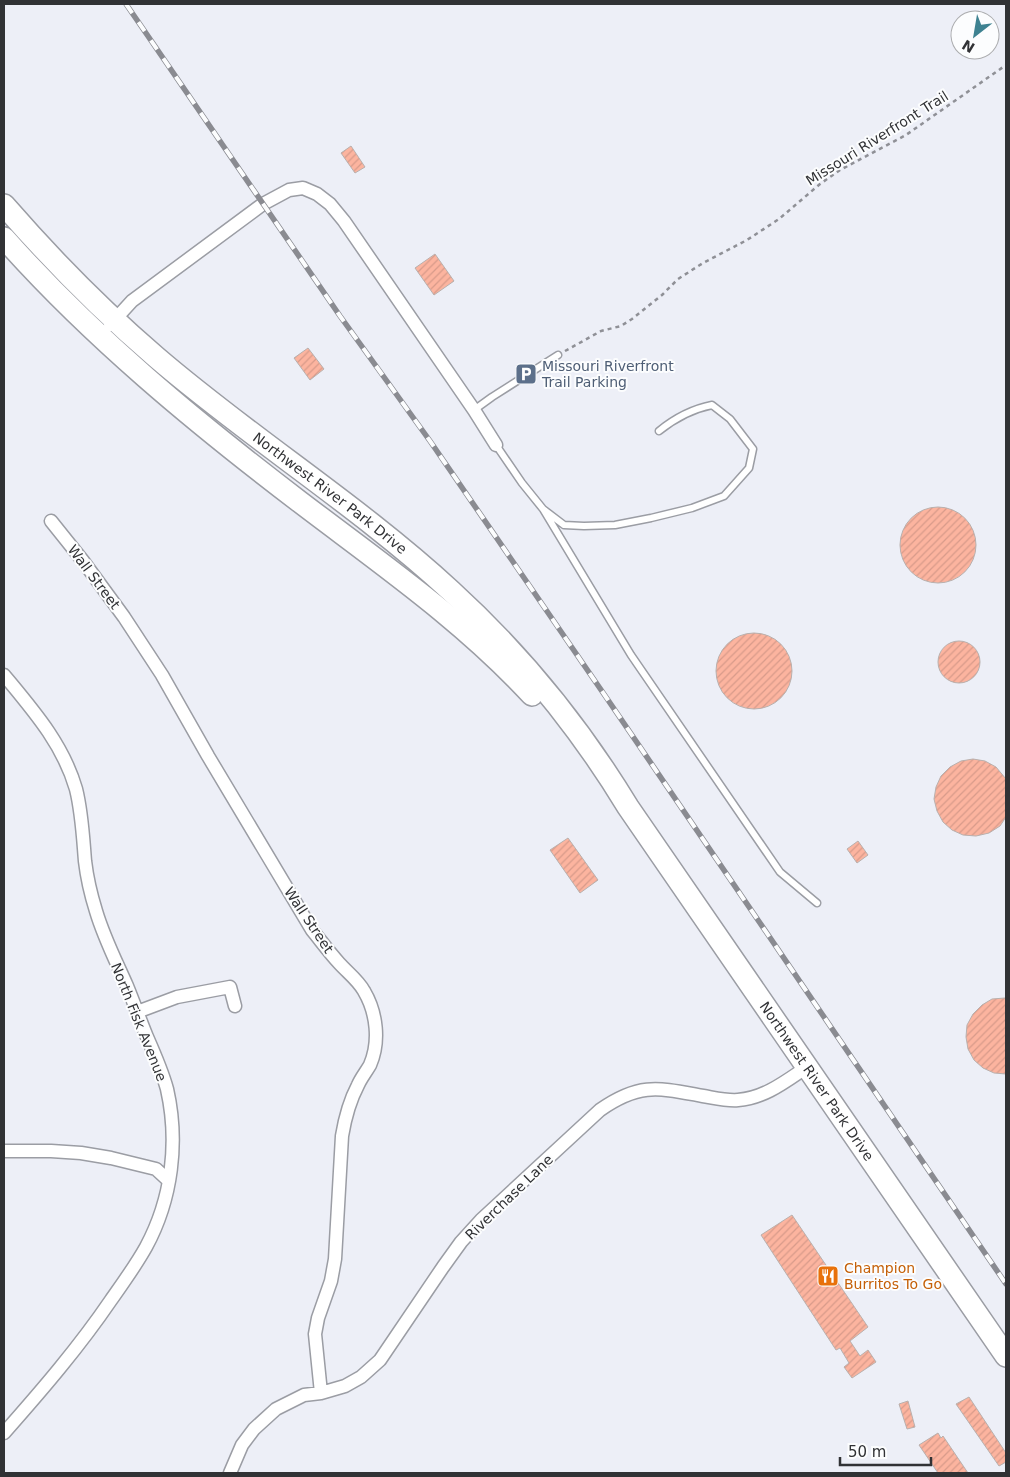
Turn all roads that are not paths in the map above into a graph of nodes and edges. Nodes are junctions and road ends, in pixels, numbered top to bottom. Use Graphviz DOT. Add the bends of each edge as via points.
graph roads {
  1 [pos="4,205"];
  2 [pos="4,238"];
  3 [pos="114,320"];
  4 [pos="100,336"];
  5 [pos="558,355"];
  6 [pos="474,410"];
  7 [pos="660,431"];
  8 [pos="496,445"];
  9 [pos="544,509"];
  10 [pos="50,521"];
  11 [pos="4,675"];
  12 [pos="628,808"];
  13 [pos="817,903"];
  14 [pos="235,1006"];
  15 [pos="137,1012"];
  16 [pos="807,1067"];
  17 [pos="4,1151"];
  18 [pos="169,1181"];
  19 [pos="1006,1356"];
  20 [pos="321,1393"];
  21 [pos="4,1433"];
  22 [pos="230,1473"];
  1 -- 3 [label="main road, Northwest River Park Drive"];
  2 -- 4 [label="main road, Northwest River Park Drive"];
  3 -- 4 [label="street"];
  3 -- 6 [label="street" via="132,301 263,204 289,190 303,188 330,204 344,221"];
  3 -- 12 [label="main road, Northwest River Park Drive" via="164,364 410,554 463,602 509,648 548,694 598,760"];
  4 -- 12 [label="main road, Northwest River Park Drive" via="224,443 478,641 546,710"];
  5 -- 6 [label="lane"];
  6 -- 8 [label="street"];
  7 -- 9 [label="lane" via="699,407 712,405 730,418 753,449 749,468 724,496 692,508 642,520 615,525 564,525"];
  8 -- 9 [label="lane"];
  9 -- 13 [label="lane" via="631,655 780,872"];
  10 -- 20 [label="street, Wall Street" via="129,625 162,675 312,930 360,985 372,1008 376,1042 369,1067 358,1084 344,1121 335,1259 315,1334"];
  11 -- 15 [label="street, North Fisk Avenue" via="42,721 67,765 81,813 86,863 96,912"];
  12 -- 16 [label="main road, Northwest River Park Drive"];
  14 -- 15 [label="street" via="230,987 178,997"];
  15 -- 18 [label="street, North Fisk Avenue" via="167,1089 173,1135"];
  16 -- 19 [label="main road, Northwest River Park Drive"];
  16 -- 20 [label="street, Riverchase Lane" via="772,1090 748,1098 730,1100 659,1089 630,1093 613,1101 481,1220 461,1242 380,1360 346,1386"];
  17 -- 18 [label="street" via="51,1151 111,1158 156,1169"];
  18 -- 21 [label="street, North Fisk Avenue" via="156,1226 134,1267 98,1320"];
  20 -- 22 [label="street, Riverchase Lane" via="294,1398 261,1421 242,1445"];
}
